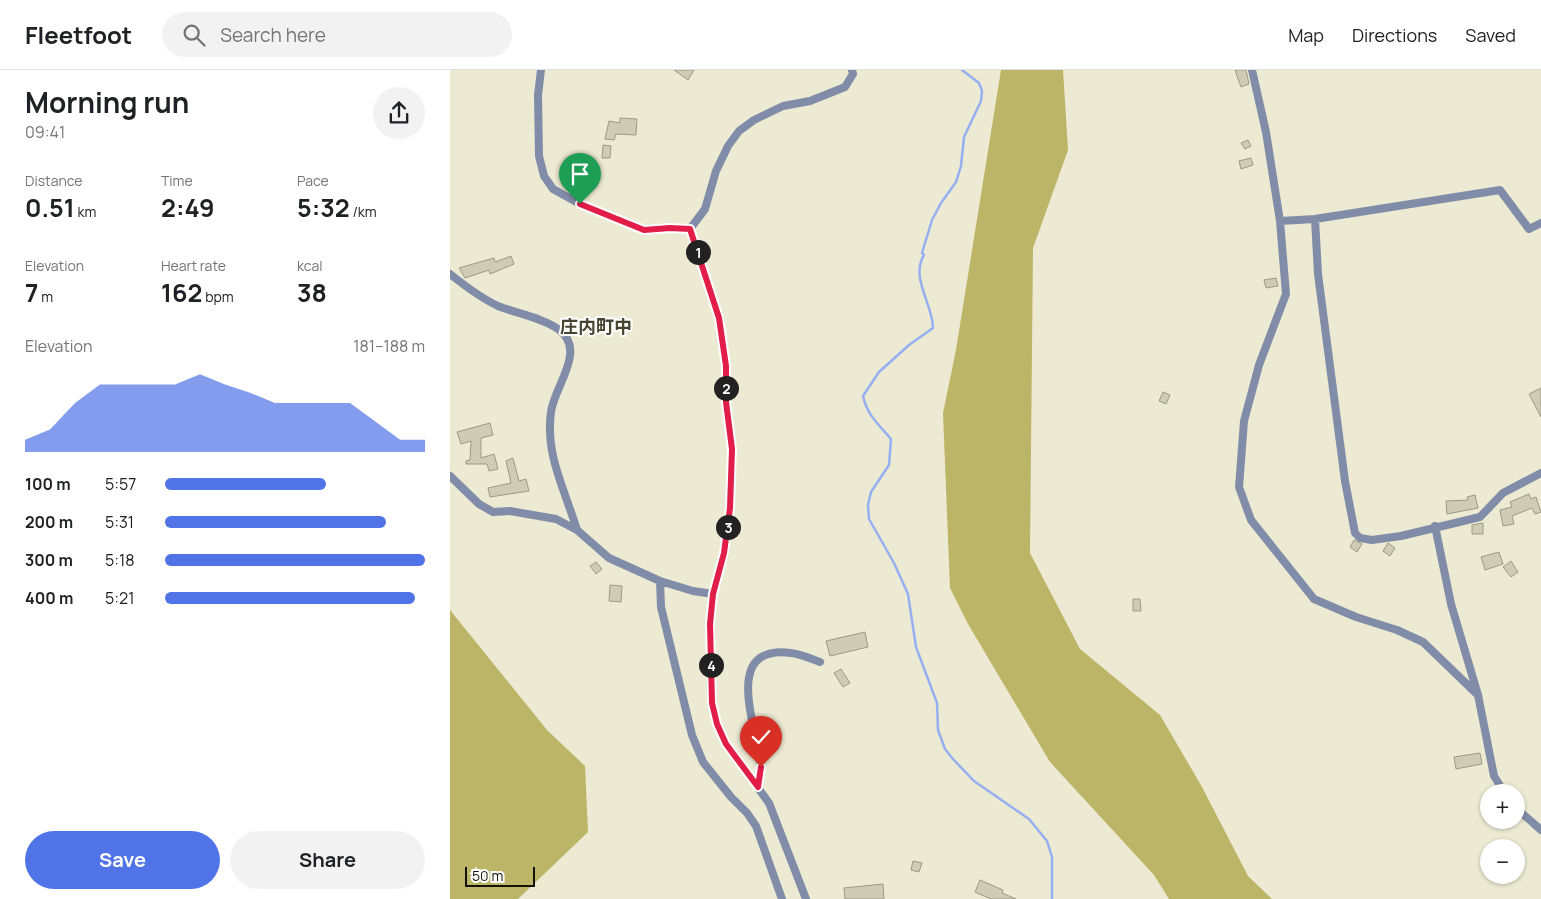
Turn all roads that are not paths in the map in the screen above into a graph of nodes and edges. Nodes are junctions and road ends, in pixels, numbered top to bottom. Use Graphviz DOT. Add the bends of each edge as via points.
graph roads {
  1 [pos="542,70"];
  2 [pos="852,70"];
  3 [pos="1252,70"];
  4 [pos="1316,219"];
  5 [pos="1280,221"];
  6 [pos="1541,223"];
  7 [pos="690,229"];
  8 [pos="450,274"];
  9 [pos="1541,472"];
  10 [pos="450,476"];
  11 [pos="1435,526"];
  12 [pos="577,530"];
  13 [pos="660,581"];
  14 [pos="713,594"];
  15 [pos="820,662"];
  16 [pos="1478,695"];
  17 [pos="1499,784"];
  18 [pos="758,787"];
  19 [pos="1525,816"];
  20 [pos="1541,830"];
  21 [pos="782,899"];
  22 [pos="806,899"];
  1 -- 7 [label="street" via="538,95 539,156 544,176 553,188 580,204 644,230"];
  2 -- 7 [label="street" via="845,88 810,101 777,108 739,132 728,146 704,208"];
  3 -- 5 [label="street"];
  4 -- 5 [label="street"];
  4 -- 6 [label="street" via="1500,190 1528,230"];
  4 -- 11 [label="street" via="1318,274 1352,526 1360,538 1372,540"];
  5 -- 16 [label="street" via="1286,294 1259,365 1244,422 1239,487 1250,520 1314,599 1422,642"];
  7 -- 14 [label="street" via="719,318 732,449 730,508 724,553"];
  8 -- 12 [label="street" via="496,305 558,328 568,339 572,353 551,410 549,441 554,467 567,495"];
  9 -- 11 [label="street" via="1503,493 1480,517"];
  10 -- 12 [label="street" via="479,504 493,512 510,511 556,519"];
  11 -- 16 [label="street" via="1451,604"];
  12 -- 13 [label="street" via="609,558"];
  13 -- 14 [label="street"];
  13 -- 21 [label="street" via="661,607 692,736 703,762 756,826"];
  14 -- 18 [label="street" via="710,624 712,703 726,744"];
  15 -- 18 [label="street" via="792,652 771,652 752,666 748,691 761,767"];
  16 -- 17 [label="street" via="1494,776"];
  18 -- 22 [label="street" via="769,803"];
  19 -- 20 [label="street"];
}
